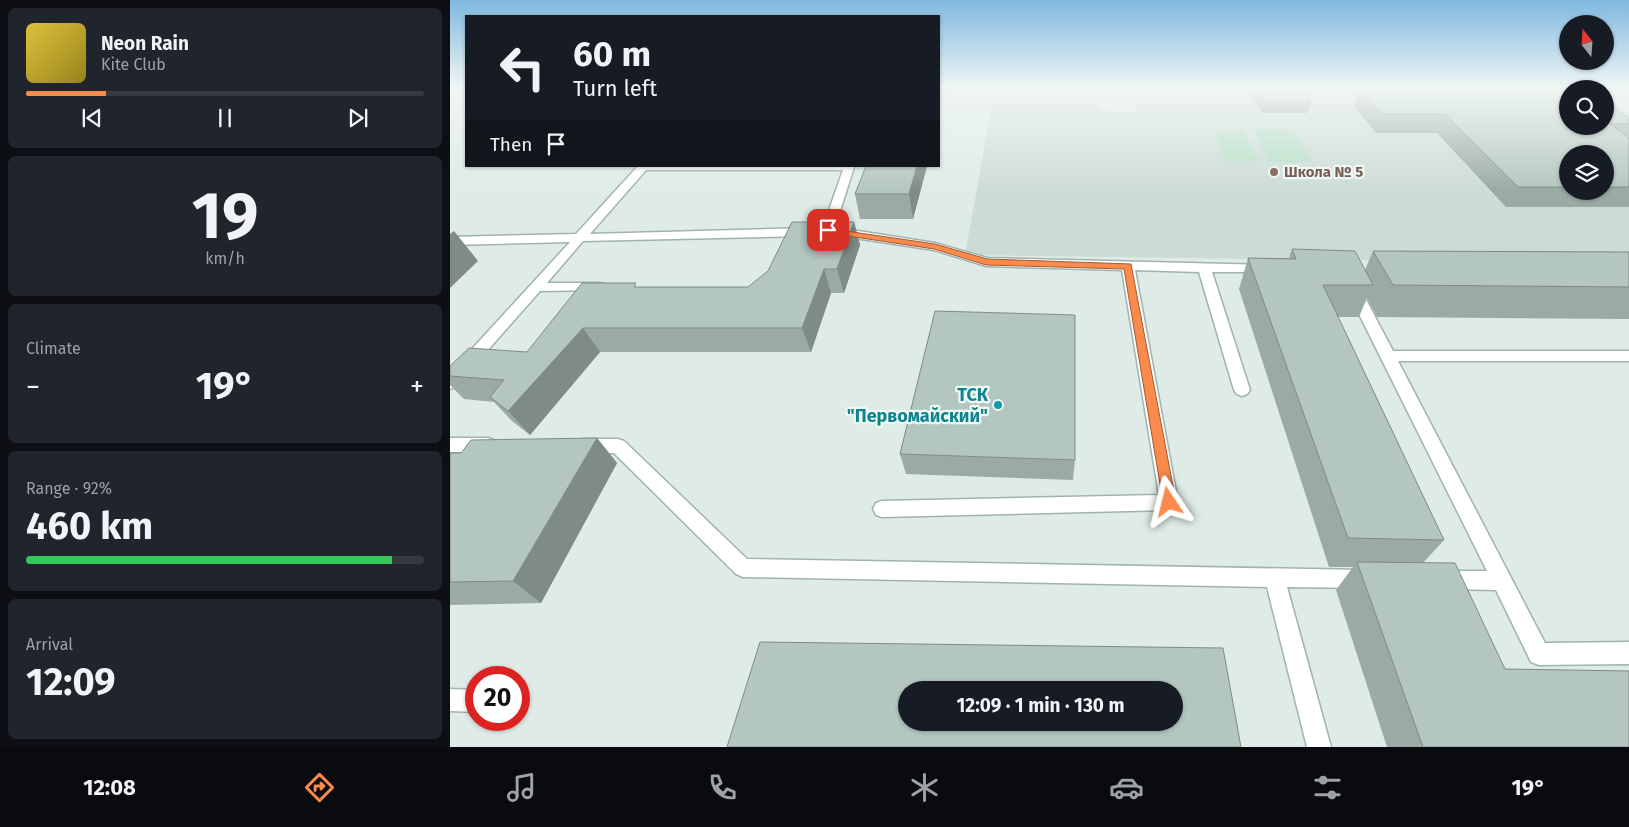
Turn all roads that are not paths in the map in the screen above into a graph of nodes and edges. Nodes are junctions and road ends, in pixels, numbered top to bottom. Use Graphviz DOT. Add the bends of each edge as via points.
graph roads {
  1 [pos="828,230"];
  2 [pos="787,233"];
  3 [pos="579,239"];
  4 [pos="450,241"];
  5 [pos="780,249"];
  6 [pos="1128,266"];
  7 [pos="1204,268"];
  8 [pos="1283,269"];
  9 [pos="1347,278"];
  10 [pos="536,286"];
  11 [pos="614,287"];
  12 [pos="1388,356"];
  13 [pos="1629,356"];
  14 [pos="450,383"];
  15 [pos="1242,390"];
  16 [pos="450,445"];
  17 [pos="509,445"];
  18 [pos="568,446"];
  19 [pos="882,509"];
  20 [pos="1274,578"];
  21 [pos="1383,579"];
  22 [pos="1423,580"];
  23 [pos="1502,581"];
  24 [pos="1629,653"];
  25 [pos="450,700"];
  26 [pos="465,701"];
  27 [pos="1319,747"];
  1 -- 2 [label="lane"];
  1 -- 3 [label="lane" via="849,167 642,168"];
  1 -- 6 [label="lane" via="935,246 986,262"];
  2 -- 3 [label="lane"];
  2 -- 5 [label="lane"];
  3 -- 4 [label="lane"];
  3 -- 10 [label="lane"];
  6 -- 7 [label="lane"];
  6 -- 19 [label="lane" via="1169,502"];
  7 -- 8 [label="lane"];
  7 -- 15 [label="lane"];
  9 -- 12 [label="lane"];
  10 -- 11 [label="lane"];
  10 -- 14 [label="lane"];
  12 -- 13 [label="lane"];
  12 -- 23 [label="lane"];
  16 -- 17 [label="lane"];
  18 -- 20 [label="lane" via="618,446 742,568"];
  20 -- 21 [label="lane"];
  20 -- 27 [label="lane"];
  22 -- 23 [label="lane"];
  23 -- 24 [label="lane" via="1539,654"];
  25 -- 26 [label="lane"];
}
